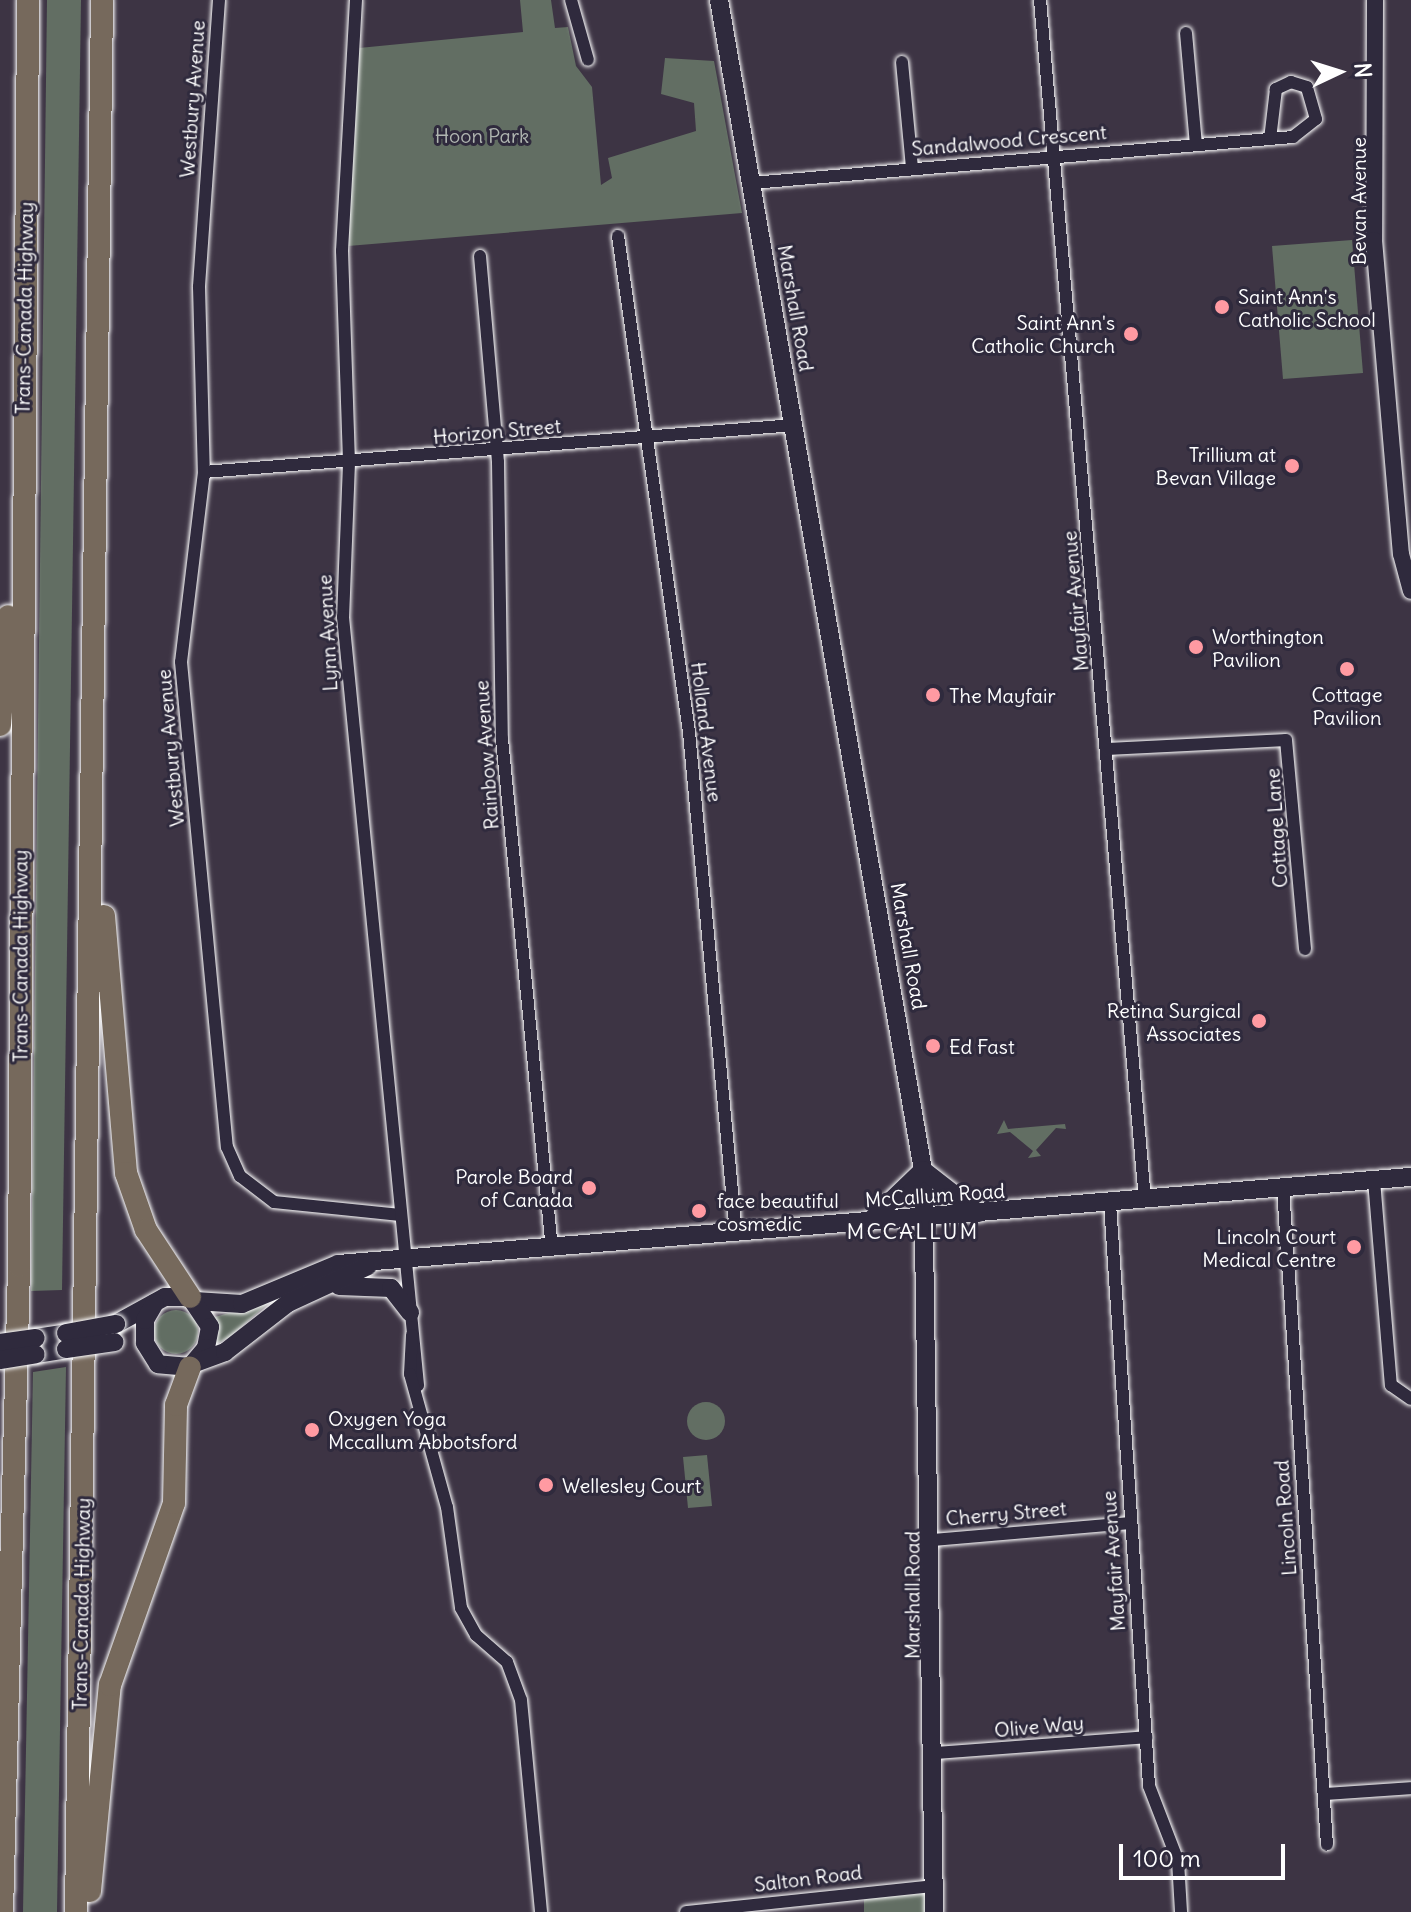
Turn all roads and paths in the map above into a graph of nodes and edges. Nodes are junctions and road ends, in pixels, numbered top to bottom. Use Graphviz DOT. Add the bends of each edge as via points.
graph roads {
  1 [pos="28,0"];
  2 [pos="102,0"];
  3 [pos="219,0"];
  4 [pos="356,0"];
  5 [pos="571,0"];
  6 [pos="719,0"];
  7 [pos="727,0"];
  8 [pos="1040,0"];
  9 [pos="1375,0"];
  10 [pos="1186,33"];
  11 [pos="588,60"];
  12 [pos="902,62"];
  13 [pos="1270,139"];
  14 [pos="1196,145"];
  15 [pos="1055,156"];
  16 [pos="912,167"];
  17 [pos="752,183"];
  18 [pos="618,236"];
  19 [pos="480,256"];
  20 [pos="794,425"];
  21 [pos="22,427"];
  22 [pos="646,439"];
  23 [pos="497,451"];
  24 [pos="349,463"];
  25 [pos="204,472"];
  26 [pos="1411,591"];
  27 [pos="0,725"];
  28 [pos="94,744"];
  29 [pos="1108,749"];
  30 [pos="1305,949"];
  31 [pos="923,1170"];
  32 [pos="1411,1177"];
  33 [pos="1374,1180"];
  34 [pos="1283,1188"];
  35 [pos="1145,1200"];
  36 [pos="1110,1203"];
  37 [pos="978,1213"];
  38 [pos="400,1215"];
  39 [pos="927,1218"];
  40 [pos="869,1222"];
  41 [pos="736,1234"];
  42 [pos="552,1250"];
  43 [pos="404,1261"];
  44 [pos="368,1266"];
  45 [pos="332,1285"];
  46 [pos="192,1299"];
  47 [pos="155,1303"];
  48 [pos="410,1312"];
  49 [pos="116,1333"];
  50 [pos="0,1343"];
  51 [pos="36,1346"];
  52 [pos="0,1360"];
  53 [pos="158,1364"];
  54 [pos="192,1365"];
  55 [pos="1411,1399"];
  56 [pos="1130,1523"];
  57 [pos="933,1540"];
  58 [pos="1146,1737"];
  59 [pos="935,1753"];
  60 [pos="1411,1788"];
  61 [pos="1324,1794"];
  62 [pos="1327,1845"];
  63 [pos="934,1886"];
  64 [pos="770,1908"];
  65 [pos="2,1912"];
  66 [pos="76,1912"];
  67 [pos="88,1912"];
  68 [pos="541,1912"];
  69 [pos="686,1912"];
  70 [pos="934,1912"];
  71 [pos="1181,1912"];
  1 -- 21 [label="highway, Trans-Canada Highway"];
  2 -- 28 [label="highway, Trans-Canada Highway"];
  3 -- 25 [label="street, Westbury Avenue" via="199,287"];
  4 -- 24 [label="street, Lynn Avenue" via="342,251"];
  5 -- 11 [label="street"];
  6 -- 7 [label="street"];
  6 -- 17 [label="main road, Marshall Road"];
  8 -- 15 [label="street, Mayfair Avenue"];
  9 -- 26 [label="street, Bevan Avenue" via="1374,240 1401,554"];
  10 -- 14 [label="street"];
  12 -- 16 [label="street"];
  13 -- 13 [label="street, Sandalwood Crescent" via="1313,126 1316,100 1307,87 1291,82 1276,89"];
  13 -- 14 [label="street, Sandalwood Crescent"];
  14 -- 15 [label="street, Sandalwood Crescent"];
  15 -- 16 [label="street, Sandalwood Crescent"];
  15 -- 29 [label="street, Mayfair Avenue"];
  16 -- 17 [label="street, Sandalwood Crescent"];
  17 -- 20 [label="main road, Marshall Road"];
  18 -- 22 [label="street, Holland Avenue"];
  19 -- 23 [label="street, Rainbow Avenue"];
  20 -- 22 [label="street, Horizon Street"];
  20 -- 31 [label="main road, Marshall Road"];
  21 -- 27 [label="highway"];
  21 -- 65 [label="highway, Trans-Canada Highway" via="19,1266"];
  22 -- 23 [label="street, Horizon Street"];
  22 -- 41 [label="street, Holland Avenue" via="689,732"];
  23 -- 24 [label="street, Horizon Street"];
  23 -- 42 [label="street, Rainbow Avenue" via="502,739"];
  24 -- 25 [label="street, Horizon Street"];
  24 -- 38 [label="street, Lynn Avenue" via="343,617"];
  25 -- 38 [label="street, Westbury Avenue" via="181,662 227,1147 240,1176 274,1202"];
  28 -- 46 [label="highway" via="123,1156 146,1230"];
  28 -- 66 [label="highway, Trans-Canada Highway"];
  29 -- 30 [label="street, Cottage Lane" via="1286,740"];
  29 -- 35 [label="street, Mayfair Avenue"];
  31 -- 37 [label="main road"];
  31 -- 39 [label="main road, Marshall Road"];
  31 -- 40 [label="main road"];
  32 -- 33 [label="main road, McCallum Road"];
  33 -- 34 [label="main road, McCallum Road"];
  33 -- 55 [label="street" via="1391,1385"];
  34 -- 35 [label="main road, McCallum Road"];
  34 -- 61 [label="street, Lincoln Road"];
  35 -- 36 [label="main road, McCallum Road"];
  36 -- 37 [label="main road, McCallum Road"];
  36 -- 56 [label="street, Mayfair Avenue"];
  37 -- 39 [label="main road, McCallum Road"];
  38 -- 43 [label="street, Lynn Avenue"];
  39 -- 40 [label="main road, McCallum Road"];
  39 -- 57 [label="main road, Marshall Road"];
  40 -- 41 [label="main road, McCallum Road"];
  41 -- 42 [label="main road, McCallum Road"];
  42 -- 43 [label="main road, McCallum Road"];
  43 -- 44 [label="main road, McCallum Road"];
  43 -- 48 [label="street, Lynn Avenue"];
  44 -- 45 [label="main road, McCallum Road"];
  44 -- 46 [label="main road, McCallum Road" via="326,1266 231,1306"];
  45 -- 48 [label="main road" via="391,1288"];
  45 -- 54 [label="main road, McCallum Road" via="288,1303 225,1352"];
  46 -- 47 [label="main road"];
  46 -- 54 [label="main road" via="210,1327"];
  47 -- 49 [label="main road"];
  47 -- 53 [label="main road" via="143,1332"];
  48 -- 68 [label="street, Lynn Avenue" via="410,1374 418,1385 447,1507 461,1608 476,1635 507,1662 519,1690"];
  49 -- 51 [label="main road, bridge"];
  49 -- 53 [label="main road"];
  50 -- 51 [label="main road, bridge"];
  51 -- 52 [label="main road, bridge"];
  53 -- 54 [label="main road"];
  54 -- 67 [label="highway" via="176,1405 174,1503 107,1701"];
  56 -- 57 [label="street, Cherry Street"];
  56 -- 58 [label="street, Mayfair Avenue"];
  57 -- 59 [label="main road, Marshall Road"];
  58 -- 59 [label="street, Olive Way"];
  58 -- 71 [label="street, Mayfair Avenue" via="1151,1798 1178,1861"];
  59 -- 63 [label="main road, Marshall Road"];
  60 -- 61 [label="street"];
  61 -- 62 [label="street, Lincoln Road"];
  63 -- 64 [label="street, Salton Road"];
  63 -- 70 [label="main road, Marshall Road"];
  64 -- 69 [label="street, Salton Road"];
}
